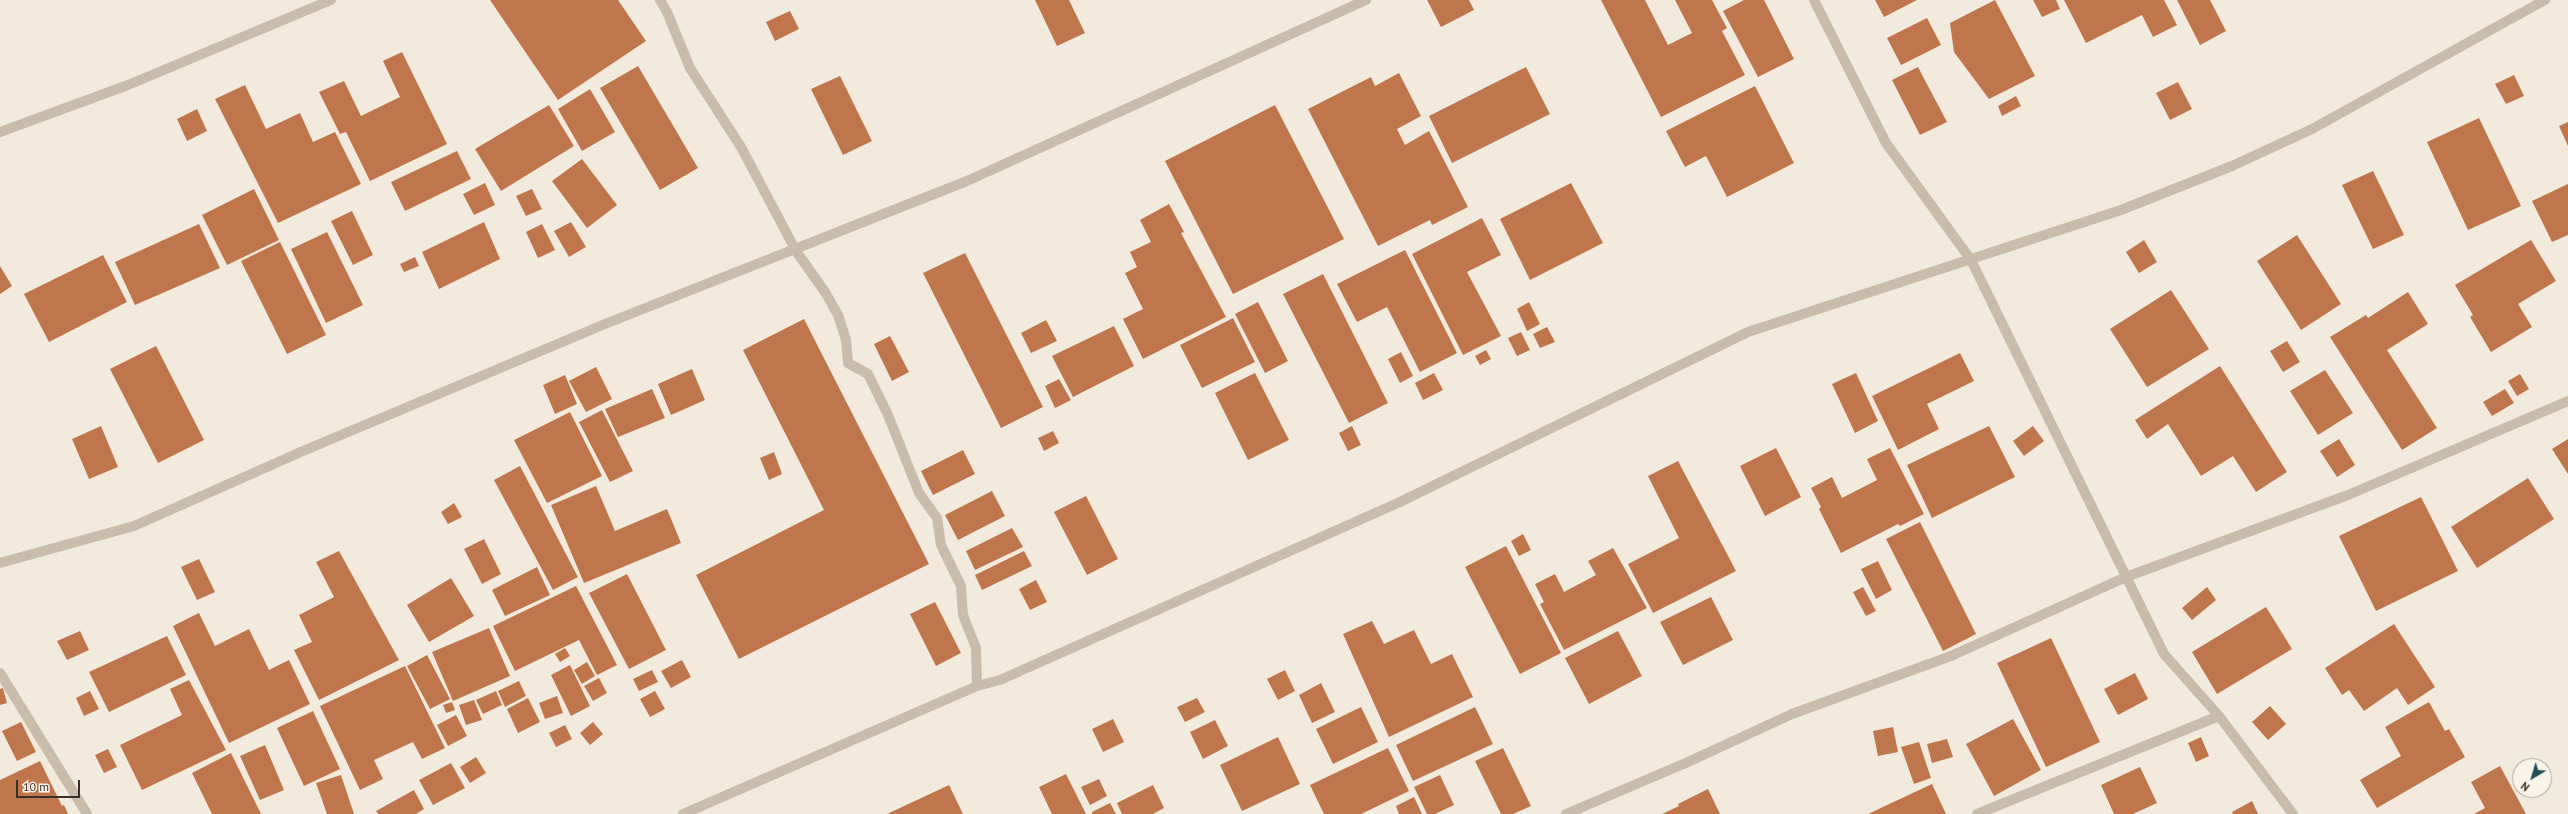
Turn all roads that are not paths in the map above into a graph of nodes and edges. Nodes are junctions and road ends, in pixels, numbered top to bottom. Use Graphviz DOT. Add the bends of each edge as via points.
graph roads {
  1 [pos="330,0"];
  2 [pos="660,0"];
  3 [pos="1366,0"];
  4 [pos="1814,0"];
  5 [pos="2539,1"];
  6 [pos="0,132"];
  7 [pos="796,251"];
  8 [pos="1971,260"];
  9 [pos="2568,401"];
  10 [pos="0,563"];
  11 [pos="2126,577"];
  12 [pos="0,673"];
  13 [pos="977,686"];
  14 [pos="2219,716"];
  15 [pos="87,814"];
  16 [pos="683,814"];
  17 [pos="1566,814"];
  18 [pos="1977,814"];
  19 [pos="2293,814"];
  1 -- 6 [label="street" via="128,84"];
  2 -- 7 [label="street" via="690,68 741,147"];
  3 -- 7 [label="street" via="967,181"];
  4 -- 8 [label="street" via="1886,144"];
  5 -- 8 [label="street" via="2362,103 2232,166 2121,210"];
  7 -- 10 [label="street" via="605,324 303,451 134,526"];
  7 -- 13 [label="street" via="838,315 846,340 848,363 868,374 888,415 919,493 937,518 941,545 961,586 963,615 976,648"];
  8 -- 11 [label="street"];
  8 -- 13 [label="street" via="1748,332 1400,502 1000,680"];
  9 -- 11 [label="street" via="2348,495"];
  11 -- 14 [label="street" via="2164,654"];
  11 -- 17 [label="street" via="1951,656 1792,714"];
  12 -- 15 [label="street"];
  13 -- 16 [label="street"];
  14 -- 18 [label="street"];
  14 -- 19 [label="street"];
}
